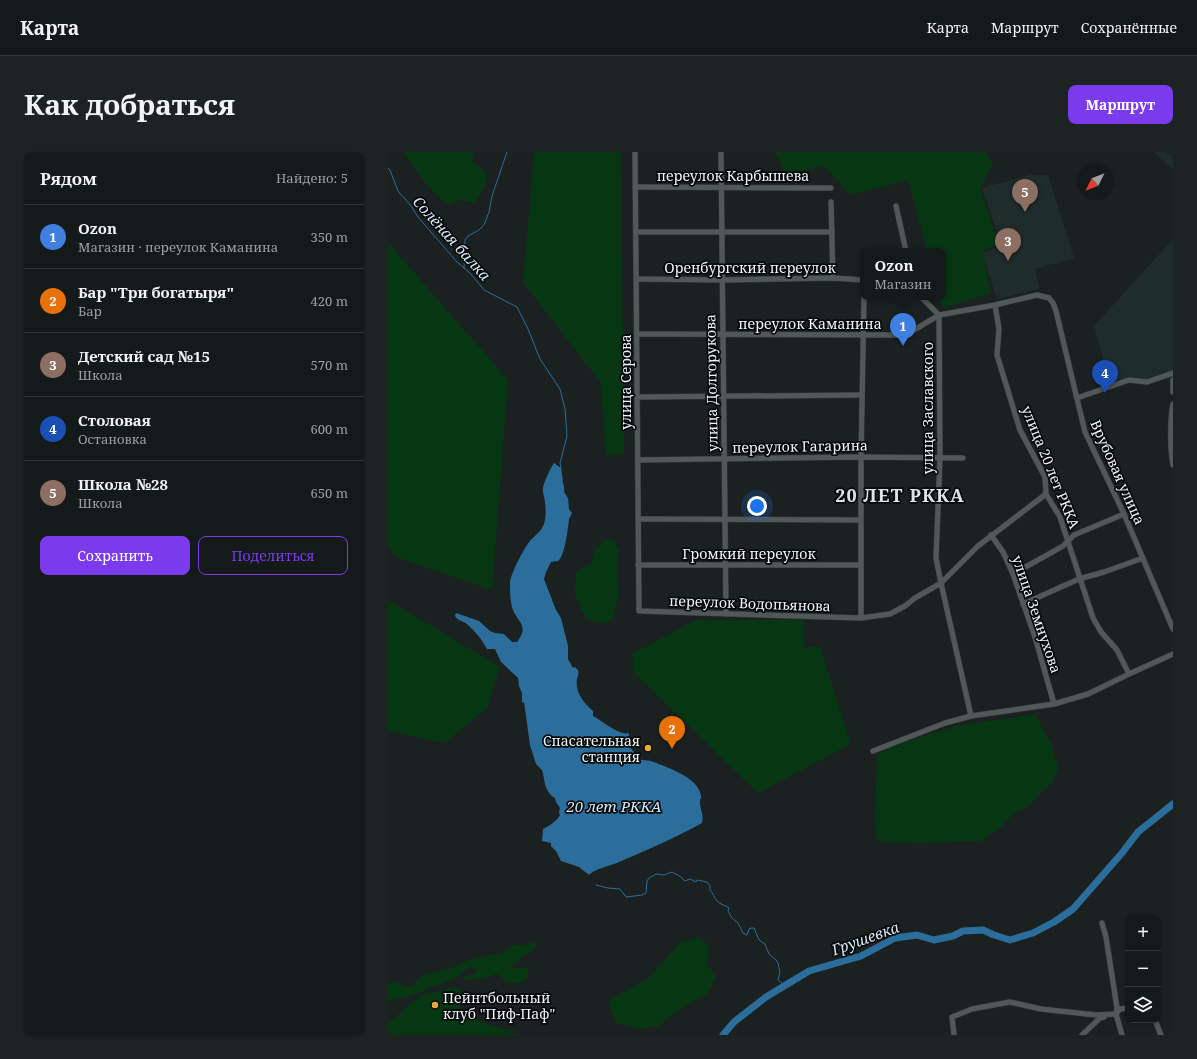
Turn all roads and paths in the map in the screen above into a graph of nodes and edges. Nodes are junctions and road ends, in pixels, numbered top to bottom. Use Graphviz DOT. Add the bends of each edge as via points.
graph roads {
  1 [pos="635,152"];
  2 [pos="721,152"];
  3 [pos="636,186"];
  4 [pos="721,187"];
  5 [pos="831,188"];
  6 [pos="831,202"];
  7 [pos="896,206"];
  8 [pos="636,232"];
  9 [pos="832,232"];
  10 [pos="721,233"];
  11 [pos="905,248"];
  12 [pos="833,278"];
  13 [pos="636,279"];
  14 [pos="722,280"];
  15 [pos="860,280"];
  16 [pos="1048,298"];
  17 [pos="864,300"];
  18 [pos="924,300"];
  19 [pos="996,305"];
  20 [pos="940,315"];
  21 [pos="637,334"];
  22 [pos="722,335"];
  23 [pos="864,335"];
  24 [pos="1173,372"];
  25 [pos="1173,380"];
  26 [pos="1173,392"];
  27 [pos="862,395"];
  28 [pos="723,396"];
  29 [pos="637,397"];
  30 [pos="1077,398"];
  31 [pos="1173,404"];
  32 [pos="861,457"];
  33 [pos="940,458"];
  34 [pos="963,458"];
  35 [pos="724,459"];
  36 [pos="638,460"];
  37 [pos="1173,464"];
  38 [pos="1046,494"];
  39 [pos="1124,514"];
  40 [pos="638,519"];
  41 [pos="724,519"];
  42 [pos="861,520"];
  43 [pos="991,535"];
  44 [pos="1068,541"];
  45 [pos="1143,558"];
  46 [pos="638,565"];
  47 [pos="861,565"];
  48 [pos="725,566"];
  49 [pos="1013,574"];
  50 [pos="1079,579"];
  51 [pos="941,583"];
  52 [pos="1023,604"];
  53 [pos="639,612"];
  54 [pos="726,614"];
  55 [pos="861,618"];
  56 [pos="1173,629"];
  57 [pos="1173,654"];
  58 [pos="1129,674"];
  59 [pos="1054,704"];
  60 [pos="971,716"];
  61 [pos="873,751"];
  62 [pos="1102,923"];
  63 [pos="1125,1008"];
  64 [pos="1114,1014"];
  65 [pos="1157,1023"];
  66 [pos="954,1035"];
  67 [pos="1082,1035"];
  68 [pos="1122,1035"];
  69 [pos="1161,1035"];
  1 -- 3 [label="street, улица Серова"];
  2 -- 4 [label="street, улица Долгорукова"];
  3 -- 4 [label="street, переулок Карбышева"];
  3 -- 8 [label="street, улица Серова"];
  4 -- 5 [label="street, переулок Карбышева"];
  4 -- 10 [label="street, улица Долгорукова"];
  6 -- 9 [label="street"];
  7 -- 11 [label="street"];
  8 -- 10 [label="street"];
  8 -- 13 [label="street, улица Серова"];
  9 -- 10 [label="street"];
  9 -- 12 [label="street"];
  10 -- 14 [label="street, улица Долгорукова"];
  12 -- 14 [label="street, Оренбургский переулок"];
  12 -- 15 [label="street, Оренбургский переулок"];
  13 -- 14 [label="street, Оренбургский переулок"];
  13 -- 21 [label="street, улица Серова"];
  14 -- 22 [label="street, улица Долгорукова"];
  16 -- 19 [label="street, переулок Каманина" via="1037,295"];
  16 -- 30 [label="street, Врубовая улица" via="1056,311"];
  17 -- 23 [label="street"];
  18 -- 20 [label="street"];
  19 -- 20 [label="street, переулок Каманина"];
  19 -- 38 [label="street, улица 20 лет РККА" via="999,329 997,354 1020,430 1045,476"];
  20 -- 23 [label="street, переулок Каманина" via="905,334"];
  20 -- 33 [label="street, улица Заславского"];
  21 -- 22 [label="street, переулок Каманина"];
  21 -- 29 [label="street, улица Серова"];
  22 -- 23 [label="street, переулок Каманина"];
  22 -- 28 [label="street, улица Долгорукова"];
  23 -- 27 [label="street"];
  24 -- 30 [label="street" via="1147,382 1129,380"];
  25 -- 26 [label="street"];
  27 -- 28 [label="street"];
  27 -- 32 [label="street"];
  28 -- 29 [label="street"];
  28 -- 35 [label="street, улица Долгорукова"];
  29 -- 36 [label="street, улица Серова"];
  30 -- 39 [label="street, Врубовая улица" via="1085,432"];
  31 -- 37 [label="street"];
  32 -- 33 [label="street, переулок Гагарина"];
  32 -- 35 [label="street, переулок Гагарина"];
  32 -- 42 [label="street"];
  33 -- 34 [label="street, переулок Гагарина"];
  33 -- 51 [label="street, улица Заславского" via="936,558"];
  35 -- 36 [label="street, переулок Гагарина"];
  35 -- 41 [label="street, улица Долгорукова"];
  36 -- 40 [label="street, улица Серова"];
  38 -- 43 [label="street, переулок Водопьянова"];
  38 -- 44 [label="street, улица 20 лет РККА" via="1060,517"];
  39 -- 44 [label="street" via="1074,535"];
  39 -- 45 [label="street, Врубовая улица"];
  40 -- 41 [label="street"];
  40 -- 46 [label="street, улица Серова"];
  41 -- 42 [label="street"];
  41 -- 48 [label="street, улица Долгорукова"];
  42 -- 47 [label="street"];
  43 -- 49 [label="street, улица Земнухова" via="1003,552"];
  43 -- 51 [label="street, переулок Водопьянова"];
  44 -- 49 [label="street"];
  44 -- 50 [label="street, улица 20 лет РККА"];
  45 -- 50 [label="street"];
  45 -- 56 [label="street, Врубовая улица"];
  46 -- 48 [label="street, Громкий переулок"];
  46 -- 53 [label="street, улица Серова"];
  47 -- 48 [label="street, Громкий переулок"];
  47 -- 55 [label="street"];
  48 -- 54 [label="street, улица Долгорукова"];
  49 -- 52 [label="street, улица Земнухова"];
  50 -- 52 [label="street"];
  50 -- 58 [label="street, улица 20 лет РККА" via="1092,618 1117,650"];
  51 -- 55 [label="street, переулок Водопьянова" via="890,614"];
  51 -- 60 [label="street, улица Заславского"];
  52 -- 59 [label="street, улица Земнухова"];
  53 -- 54 [label="street, переулок Водопьянова"];
  54 -- 55 [label="street, переулок Водопьянова"];
  57 -- 58 [label="street"];
  58 -- 59 [label="street" via="1088,694"];
  59 -- 60 [label="street"];
  60 -- 61 [label="street" via="945,723"];
  62 -- 64 [label="street" via="1117,1008"];
  63 -- 64 [label="street"];
  64 -- 66 [label="street" via="1058,1011 1010,1002 972,1009 952,1017"];
  64 -- 67 [label="street" via="1100,1018"];
  64 -- 68 [label="street"];
  65 -- 69 [label="street"];
}
